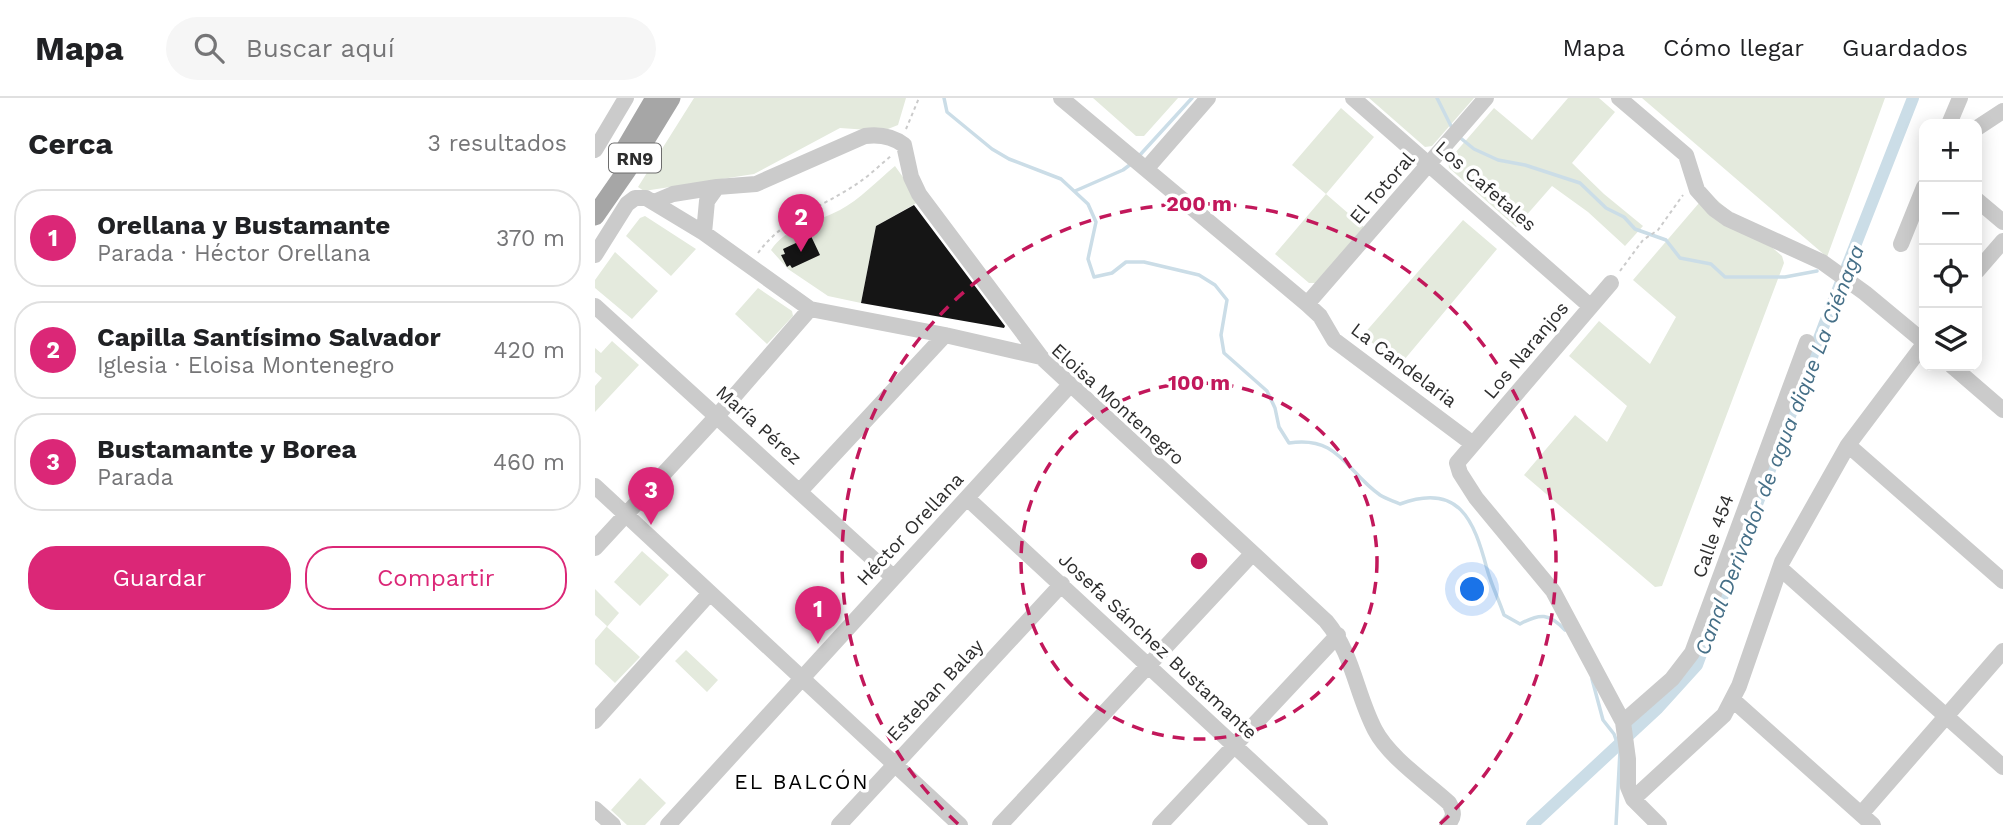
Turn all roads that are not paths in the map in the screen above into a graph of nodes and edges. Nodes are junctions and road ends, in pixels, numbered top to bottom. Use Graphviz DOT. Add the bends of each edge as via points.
graph roads {
  1 [pos="626,98"];
  2 [pos="655,98"];
  3 [pos="671,98"];
  4 [pos="1061,98"];
  5 [pos="1208,98"];
  6 [pos="1353,98"];
  7 [pos="1486,98"];
  8 [pos="1619,98"];
  9 [pos="1960,98"];
  10 [pos="2003,111"];
  11 [pos="1951,119"];
  12 [pos="1982,125"];
  13 [pos="595,148"];
  14 [pos="1430,165"];
  15 [pos="1147,169"];
  16 [pos="717,187"];
  17 [pos="595,195"];
  18 [pos="1919,199"];
  19 [pos="654,202"];
  20 [pos="1982,204"];
  21 [pos="595,216"];
  22 [pos="2003,222"];
  23 [pos="704,233"];
  24 [pos="2003,241"];
  25 [pos="1901,243"];
  26 [pos="595,255"];
  27 [pos="1982,265"];
  28 [pos="1611,283"];
  29 [pos="1307,304"];
  30 [pos="595,306"];
  31 [pos="1590,306"];
  32 [pos="810,309"];
  33 [pos="945,335"];
  34 [pos="1919,339"];
  35 [pos="1807,342"];
  36 [pos="1919,350"];
  37 [pos="1041,357"];
  38 [pos="1958,371"];
  39 [pos="1069,386"];
  40 [pos="2003,410"];
  41 [pos="717,416"];
  42 [pos="1473,444"];
  43 [pos="1848,445"];
  44 [pos="595,486"];
  45 [pos="800,491"];
  46 [pos="967,499"];
  47 [pos="626,515"];
  48 [pos="595,548"];
  49 [pos="1252,554"];
  50 [pos="1780,568"];
  51 [pos="893,577"];
  52 [pos="2003,582"];
  53 [pos="1062,584"];
  54 [pos="710,593"];
  55 [pos="1338,635"];
  56 [pos="2003,650"];
  57 [pos="1150,665"];
  58 [pos="801,678"];
  59 [pos="1733,700"];
  60 [pos="1946,716"];
  61 [pos="595,721"];
  62 [pos="1623,722"];
  63 [pos="1233,745"];
  64 [pos="895,765"];
  65 [pos="2003,766"];
  66 [pos="1633,799"];
  67 [pos="595,808"];
  68 [pos="1861,814"];
  69 [pos="1450,822"];
  70 [pos="613,825"];
  71 [pos="668,825"];
  72 [pos="839,825"];
  73 [pos="960,825"];
  74 [pos="1000,825"];
  75 [pos="1160,825"];
  76 [pos="1320,825"];
  77 [pos="1659,825"];
  78 [pos="1873,825"];
  1 -- 13 [label="street"];
  2 -- 17 [label="main road, RN9"];
  3 -- 21 [label="main road, RN9"];
  4 -- 15 [label="street, La Candelaria"];
  5 -- 15 [label="street"];
  6 -- 14 [label="street, Los Cafetales"];
  7 -- 14 [label="street, El Totoral"];
  8 -- 34 [label="street" via="1686,155 1697,190 1714,209 1822,262"];
  9 -- 11 [label="street"];
  10 -- 12 [label="street"];
  14 -- 29 [label="street, El Totoral"];
  14 -- 31 [label="street, Los Cafetales"];
  15 -- 29 [label="street, La Candelaria"];
  16 -- 19 [label="street"];
  16 -- 23 [label="street" via="707,201"];
  16 -- 37 [label="street" via="756,184 865,136 896,139 904,145 919,194"];
  18 -- 25 [label="street"];
  19 -- 23 [label="street, Eloisa Montenegro"];
  19 -- 26 [label="street" via="635,198 627,204"];
  20 -- 22 [label="street"];
  23 -- 32 [label="street, Eloisa Montenegro"];
  24 -- 27 [label="street"];
  28 -- 31 [label="street, Los Naranjos"];
  29 -- 42 [label="street, La Candelaria" via="1347,351"];
  30 -- 41 [label="street, María Pérez"];
  31 -- 42 [label="street, Los Naranjos"];
  32 -- 33 [label="street, Eloisa Montenegro"];
  32 -- 41 [label="street"];
  33 -- 37 [label="street, Eloisa Montenegro"];
  33 -- 45 [label="street"];
  35 -- 62 [label="street, Calle 454" via="1692,653 1672,678"];
  36 -- 43 [label="street"];
  37 -- 39 [label="street, Eloisa Montenegro"];
  38 -- 40 [label="street"];
  39 -- 46 [label="street, Héctor Orellana"];
  39 -- 49 [label="street, Eloisa Montenegro"];
  41 -- 45 [label="street, María Pérez"];
  41 -- 47 [label="street"];
  42 -- 62 [label="street" via="1457,463 1460,473 1553,591"];
  43 -- 50 [label="street"];
  43 -- 52 [label="street"];
  44 -- 47 [label="street"];
  45 -- 51 [label="street, María Pérez"];
  46 -- 51 [label="street, Héctor Orellana"];
  46 -- 53 [label="street, Josefa Sánchez Bustamante"];
  47 -- 48 [label="street"];
  47 -- 54 [label="street"];
  49 -- 55 [label="street, Eloisa Montenegro"];
  49 -- 57 [label="street"];
  50 -- 59 [label="street"];
  50 -- 60 [label="street"];
  51 -- 58 [label="street, Héctor Orellana"];
  53 -- 57 [label="street, Josefa Sánchez Bustamante"];
  53 -- 64 [label="street, Esteban Balay"];
  54 -- 58 [label="street"];
  54 -- 61 [label="street"];
  55 -- 63 [label="street"];
  55 -- 69 [label="street, Eloisa Montenegro" via="1375,730 1387,747 1449,803 1453,810"];
  56 -- 60 [label="street"];
  57 -- 63 [label="street, Josefa Sánchez Bustamante"];
  57 -- 74 [label="street"];
  58 -- 64 [label="street"];
  58 -- 71 [label="street, Héctor Orellana"];
  59 -- 66 [label="street" via="1724,715"];
  59 -- 68 [label="street"];
  60 -- 65 [label="street"];
  60 -- 68 [label="street"];
  62 -- 66 [label="street" via="1628,788"];
  63 -- 75 [label="street"];
  63 -- 76 [label="street, Josefa Sánchez Bustamante"];
  64 -- 72 [label="street, Esteban Balay"];
  64 -- 73 [label="street"];
  66 -- 77 [label="street"];
  67 -- 70 [label="street"];
  68 -- 78 [label="street"];
}
